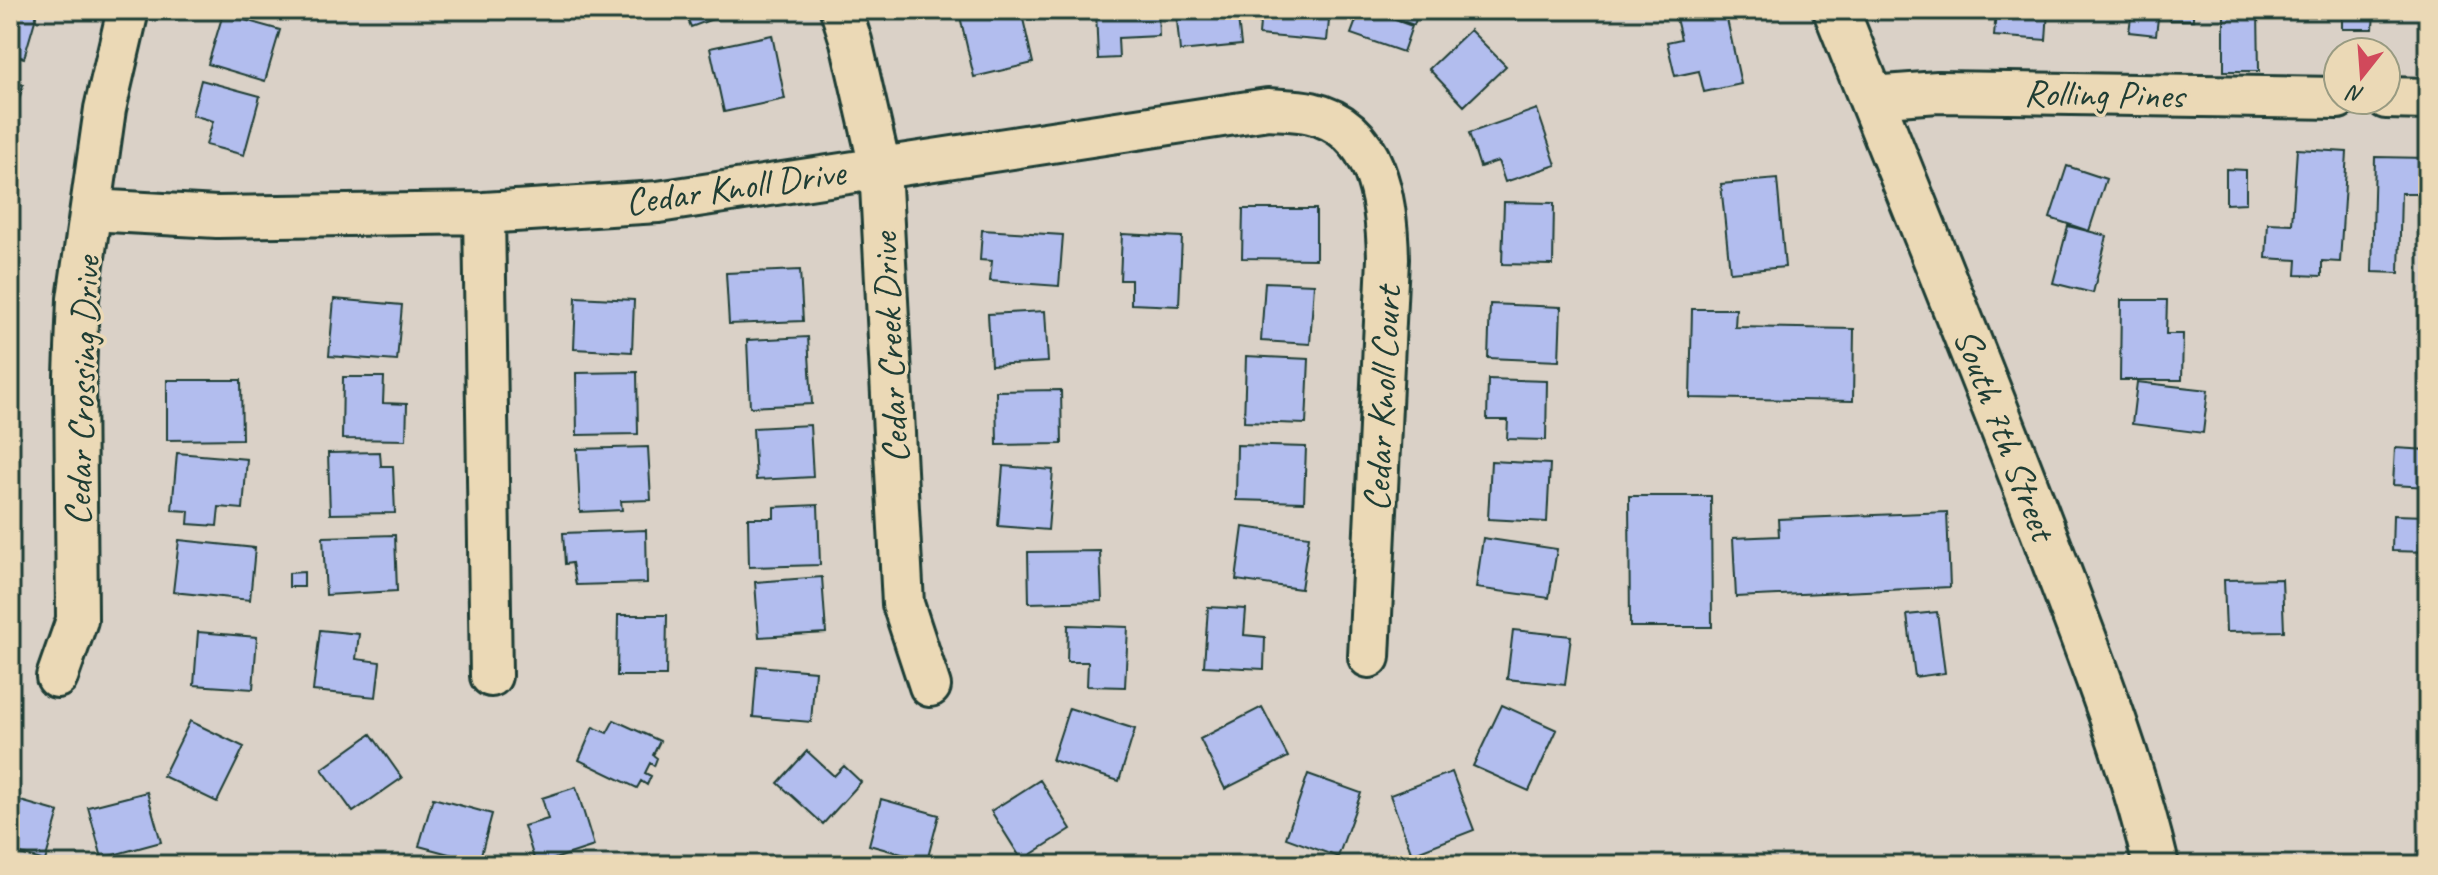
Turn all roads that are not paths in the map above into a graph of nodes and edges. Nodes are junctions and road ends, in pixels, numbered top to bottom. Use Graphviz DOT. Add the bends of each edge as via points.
graph roads {
  1 [pos="128,10"];
  2 [pos="841,10"];
  3 [pos="1836,10"];
  4 [pos="1871,97"];
  5 [pos="2322,98"];
  6 [pos="2402,98"];
  7 [pos="2428,99"];
  8 [pos="1363,147"];
  9 [pos="880,167"];
  10 [pos="91,210"];
  11 [pos="484,213"];
  12 [pos="1369,657"];
  13 [pos="491,676"];
  14 [pos="57,677"];
  15 [pos="930,686"];
  16 [pos="2156,865"];
  1 -- 10 [label="street, Cedar Crossing Drive" via="105,109"];
  2 -- 9 [label="street, Cedar Creek Drive"];
  3 -- 4 [label="street, South 7th Street"];
  4 -- 5 [label="street, Rolling Pines" via="1938,92"];
  4 -- 16 [label="street, South 7th Street" via="2070,603 2144,812"];
  6 -- 7 [label="street"];
  8 -- 9 [label="street, Cedar Knoll Drive" via="1341,125 1312,113 1268,109"];
  8 -- 12 [label="street, Cedar Knoll Court" via="1379,177 1388,259"];
  9 -- 11 [label="street, Cedar Knoll Drive" via="658,202"];
  9 -- 15 [label="street, Cedar Creek Drive" via="903,604"];
  10 -- 11 [label="street, Cedar Knoll Drive" via="217,217"];
  10 -- 14 [label="street, Cedar Crossing Drive" via="78,299 75,375 77,620"];
  11 -- 13 [label="street"];
}
